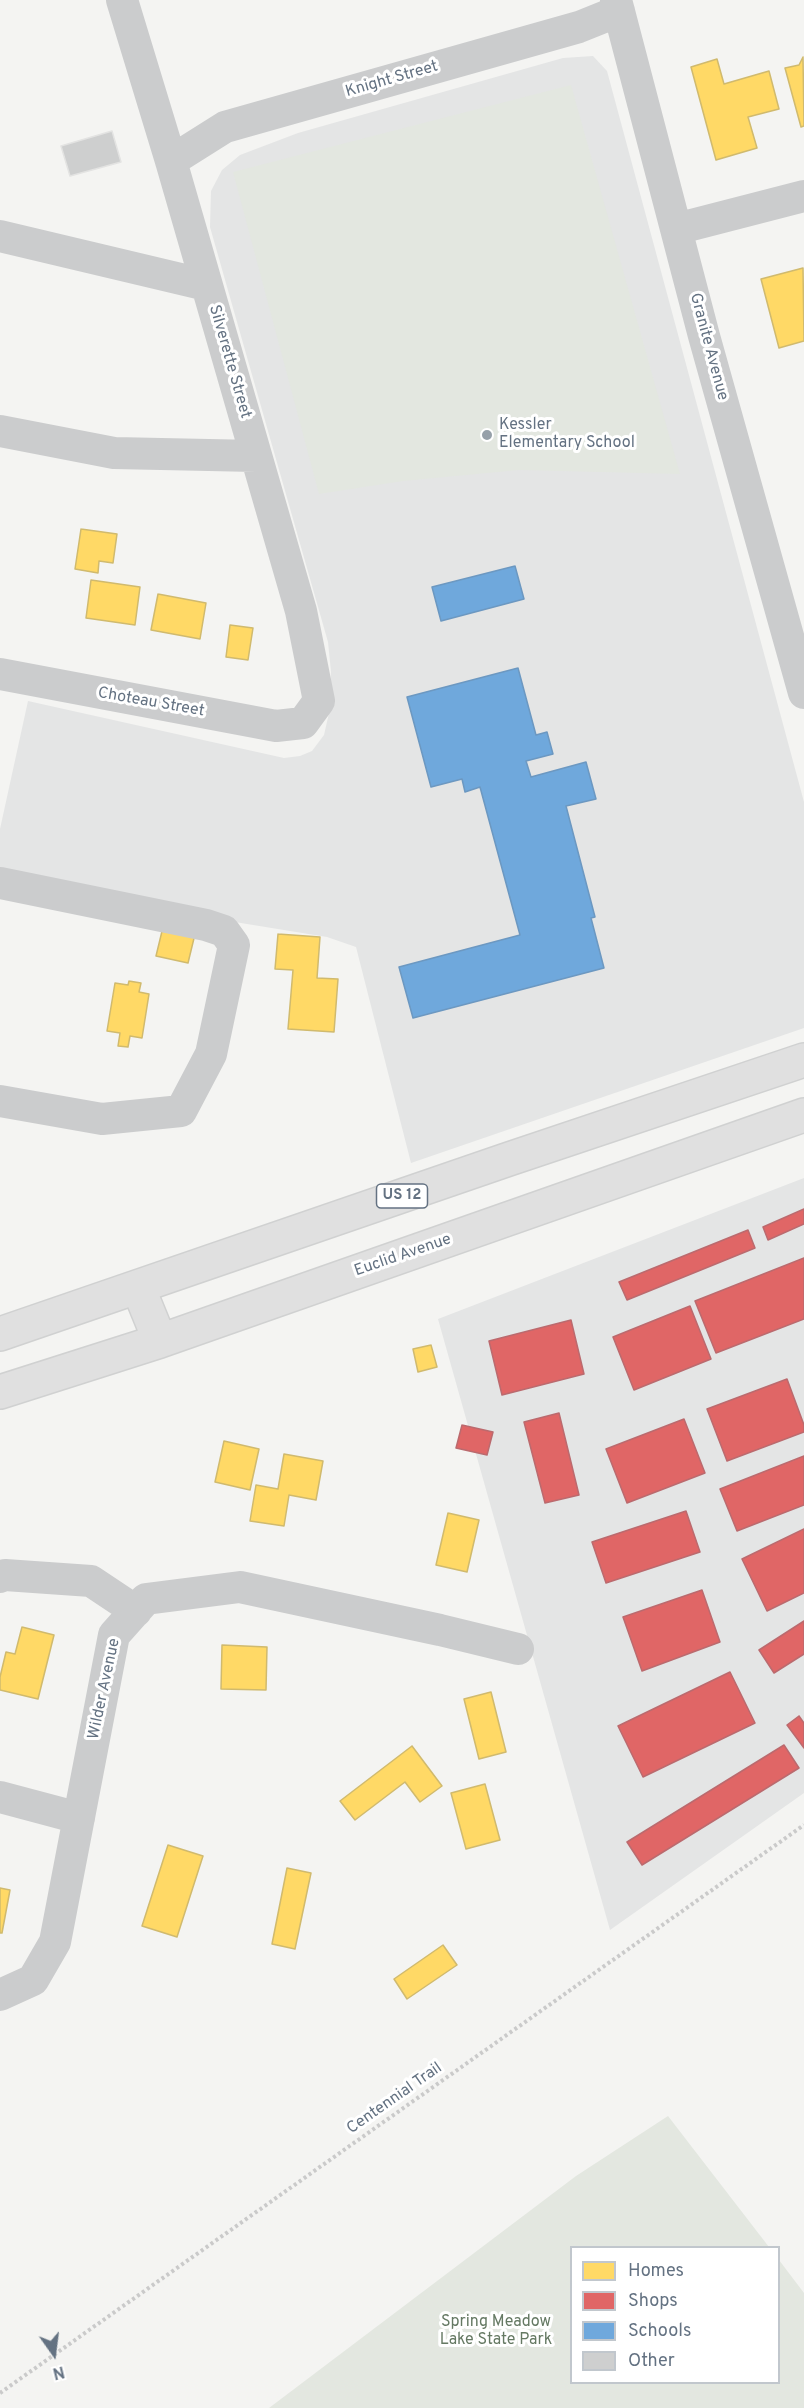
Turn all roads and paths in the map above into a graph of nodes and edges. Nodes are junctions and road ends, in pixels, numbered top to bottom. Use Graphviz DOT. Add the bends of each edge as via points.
graph roads {
  1 [pos="122,0"];
  2 [pos="617,6"];
  3 [pos="171,160"];
  4 [pos="804,196"];
  5 [pos="676,229"];
  6 [pos="0,236"];
  7 [pos="206,285"];
  8 [pos="0,431"];
  9 [pos="256,456"];
  10 [pos="794,621"];
  11 [pos="0,674"];
  12 [pos="804,693"];
  13 [pos="303,723"];
  14 [pos="0,883"];
  15 [pos="804,1060"];
  16 [pos="0,1101"];
  17 [pos="804,1115"];
  18 [pos="138,1287"];
  19 [pos="0,1334"];
  20 [pos="160,1341"];
  21 [pos="0,1392"];
  22 [pos="0,1577"];
  23 [pos="136,1611"];
  24 [pos="518,1649"];
  25 [pos="0,1797"];
  26 [pos="79,1818"];
  27 [pos="804,1825"];
  28 [pos="0,1995"];
  29 [pos="0,2393"];
  1 -- 3 [label="street, Silverette Street"];
  2 -- 3 [label="street, Knight Street" via="579,27 225,127"];
  2 -- 5 [label="street, Granite Avenue"];
  3 -- 7 [label="street, Silverette Street"];
  4 -- 5 [label="street"];
  5 -- 10 [label="street, Granite Avenue"];
  6 -- 7 [label="street"];
  7 -- 9 [label="street, Silverette Street"];
  8 -- 9 [label="street" via="114,453"];
  9 -- 13 [label="street, Silverette Street" via="301,611 318,701"];
  10 -- 12 [label="street, Granite Avenue"];
  11 -- 13 [label="street, Choteau Street" via="276,726"];
  14 -- 16 [label="street" via="206,926 224,931 234,945 211,1054 181,1111 102,1119"];
  15 -- 18 [label="highway, US 12"];
  17 -- 20 [label="highway, Euclid Avenue"];
  18 -- 19 [label="highway, US 12"];
  18 -- 20 [label="highway"];
  20 -- 21 [label="highway, Euclid Avenue"];
  22 -- 23 [label="street" via="91,1581"];
  23 -- 24 [label="street, Wilder Avenue" via="146,1599 240,1587"];
  23 -- 26 [label="street, Wilder Avenue" via="114,1635"];
  25 -- 26 [label="street"];
  26 -- 28 [label="street, Wilder Avenue" via="55,1942 33,1980"];
  27 -- 29 [label="path, Centennial Trail"];
}
